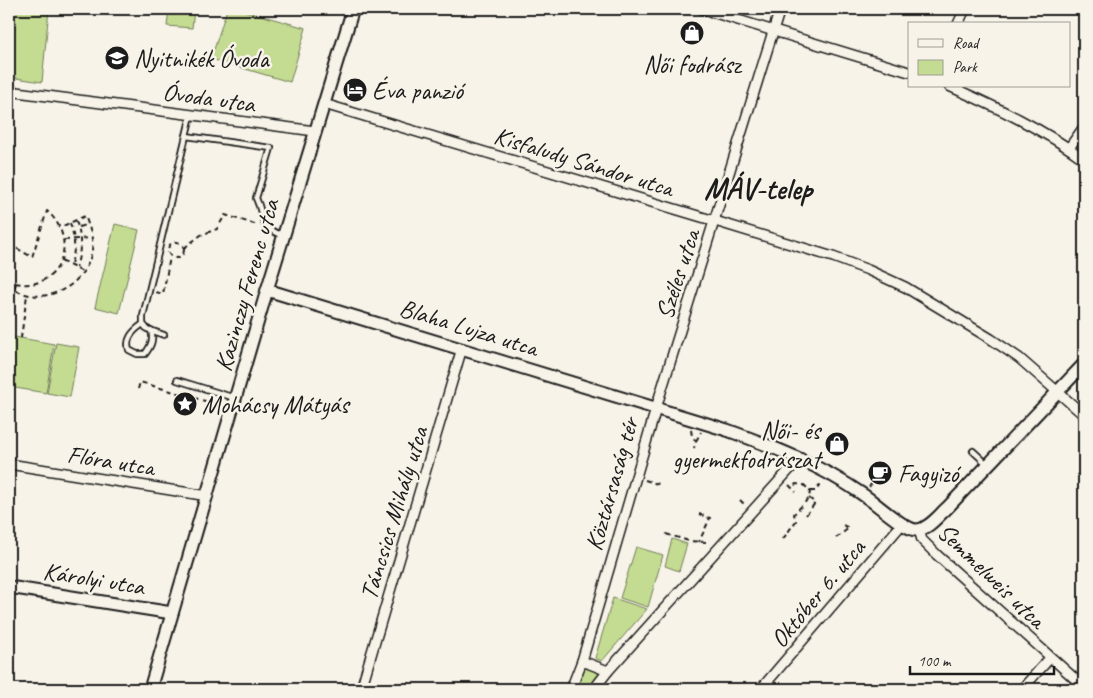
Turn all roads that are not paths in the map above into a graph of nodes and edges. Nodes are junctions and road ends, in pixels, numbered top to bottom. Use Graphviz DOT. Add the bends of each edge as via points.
graph roads {
  1 [pos="353,9"];
  2 [pos="702,9"];
  3 [pos="780,9"];
  4 [pos="965,9"];
  5 [pos="959,22"];
  6 [pos="773,30"];
  7 [pos="908,72"];
  8 [pos="954,88"];
  9 [pos="9,90"];
  10 [pos="324,104"];
  11 [pos="190,115"];
  12 [pos="1084,127"];
  13 [pos="315,131"];
  14 [pos="186,136"];
  15 [pos="1069,148"];
  16 [pos="1084,159"];
  17 [pos="715,220"];
  18 [pos="284,236"];
  19 [pos="267,290"];
  20 [pos="143,324"];
  21 [pos="151,330"];
  22 [pos="164,335"];
  23 [pos="462,348"];
  24 [pos="1084,364"];
  25 [pos="177,380"];
  26 [pos="1058,391"];
  27 [pos="236,398"];
  28 [pos="657,408"];
  29 [pos="1084,415"];
  30 [pos="973,451"];
  31 [pos="800,458"];
  32 [pos="9,464"];
  33 [pos="988,465"];
  34 [pos="208,496"];
  35 [pos="902,524"];
  36 [pos="919,530"];
  37 [pos="9,588"];
  38 [pos="172,613"];
  39 [pos="1050,658"];
  40 [pos="582,661"];
  41 [pos="608,671"];
  42 [pos="1084,687"];
  43 [pos="150,689"];
  44 [pos="361,689"];
  45 [pos="571,689"];
  46 [pos="594,689"];
  47 [pos="762,689"];
  48 [pos="1022,689"];
  1 -- 10 [label="street, Kazinczy Ferenc utca"];
  2 -- 6 [label="street"];
  3 -- 6 [label="street, Széles utca"];
  4 -- 5 [label="street"];
  6 -- 7 [label="street"];
  6 -- 17 [label="street, Széles utca"];
  8 -- 15 [label="street"];
  9 -- 11 [label="street, Óvoda utca"];
  10 -- 13 [label="street, Kazinczy Ferenc utca"];
  10 -- 17 [label="street, Kisfaludy Sándor utca"];
  11 -- 13 [label="street, Óvoda utca"];
  11 -- 14 [label="lane"];
  12 -- 15 [label="street"];
  13 -- 18 [label="street, Kazinczy Ferenc utca"];
  14 -- 18 [label="lane" via="271,148 256,198 263,223 269,230"];
  14 -- 20 [label="lane"];
  15 -- 16 [label="street"];
  17 -- 26 [label="street, Kisfaludy Sándor utca" via="833,257 905,287 991,338"];
  17 -- 28 [label="street, Széles utca"];
  18 -- 19 [label="street, Kazinczy Ferenc utca"];
  19 -- 23 [label="street, Blaha Lujza utca"];
  19 -- 27 [label="street, Kazinczy Ferenc utca"];
  20 -- 21 [label="lane"];
  20 -- 21 [label="lane" via="131,334 127,344 129,350 145,354 151,346"];
  21 -- 22 [label="lane"];
  23 -- 28 [label="street, Blaha Lujza utca"];
  23 -- 44 [label="street, Táncsics Mihály utca"];
  24 -- 26 [label="street"];
  25 -- 27 [label="lane"];
  26 -- 29 [label="street, Kisfaludy Sándor utca"];
  26 -- 33 [label="street"];
  27 -- 34 [label="street, Kazinczy Ferenc utca"];
  28 -- 31 [label="street, Köztársaság tér"];
  28 -- 40 [label="street, Köztársaság tér"];
  30 -- 33 [label="lane"];
  31 -- 35 [label="street, Köztársaság tér" via="838,478"];
  31 -- 41 [label="street"];
  32 -- 34 [label="street, Flóra utca"];
  33 -- 36 [label="street" via="935,519"];
  34 -- 38 [label="street, Kazinczy Ferenc utca"];
  35 -- 36 [label="street"];
  35 -- 47 [label="street, Október 6. utca"];
  36 -- 39 [label="street, Semmelweis utca" via="922,540 937,556"];
  37 -- 38 [label="street, Károlyi utca"];
  38 -- 43 [label="street, Kazinczy Ferenc utca"];
  39 -- 42 [label="street, Semmelweis utca"];
  39 -- 48 [label="street"];
  40 -- 41 [label="street"];
  40 -- 45 [label="street, Köztársaság tér"];
  41 -- 46 [label="street"];
}
